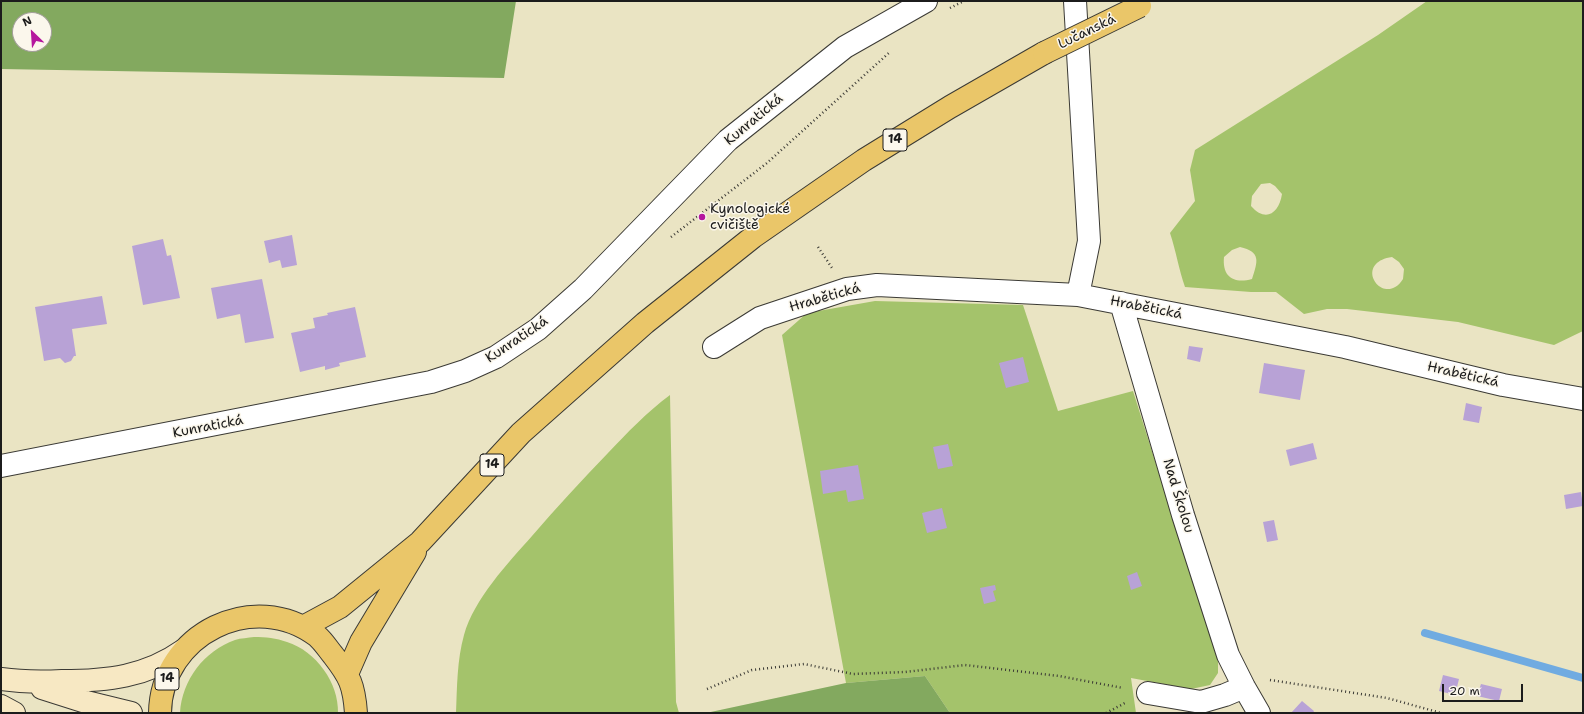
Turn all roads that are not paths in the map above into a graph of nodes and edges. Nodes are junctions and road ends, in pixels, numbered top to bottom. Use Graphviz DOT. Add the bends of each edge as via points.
graph roads {
  1 [pos="1075,1"];
  2 [pos="1146,4"];
  3 [pos="935,6"];
  4 [pos="1078,295"];
  5 [pos="1121,303"];
  6 [pos="714,348"];
  7 [pos="1583,398"];
  8 [pos="1,466"];
  9 [pos="420,542"];
  10 [pos="303,627"];
  11 [pos="184,650"];
  12 [pos="347,674"];
  13 [pos="1,679"];
  14 [pos="1241,681"];
  15 [pos="23,682"];
  16 [pos="1148,693"];
  17 [pos="1,706"];
  18 [pos="14,713"];
  19 [pos="131,713"];
  20 [pos="160,713"];
  21 [pos="356,713"];
  22 [pos="1259,713"];
  1 -- 4 [label="street" via="1089,241"];
  2 -- 9 [label="main road, Lučanská / 14, bridge" via="1044,53 950,107 864,160 747,242 645,323 521,433"];
  3 -- 8 [label="street, Kunratická" via="845,46 728,140 583,289 538,329 496,357 431,382"];
  4 -- 5 [label="street, Hrabětická"];
  4 -- 6 [label="street, Hrabětická" via="877,285 847,289 760,318"];
  5 -- 7 [label="street, Hrabětická" via="1344,347 1503,385"];
  5 -- 14 [label="street, Nad Školou" via="1183,515 1228,655"];
  9 -- 10 [label="main road, 14" via="340,607"];
  9 -- 12 [label="main road, 14" via="362,642"];
  10 -- 11 [label="main road, 14" via="268,616 230,620 213,627"];
  10 -- 12 [label="main road, 14" via="319,637"];
  11 -- 15 [label="street" via="155,667 135,674 90,681"];
  11 -- 20 [label="main road, 14" via="172,666 165,684"];
  12 -- 21 [label="main road, 14"];
  13 -- 15 [label="street"];
  14 -- 16 [label="street" via="1225,695 1201,702"];
  14 -- 22 [label="street, Nad Školou"];
  15 -- 19 [label="street"];
  17 -- 18 [label="street"];
}
